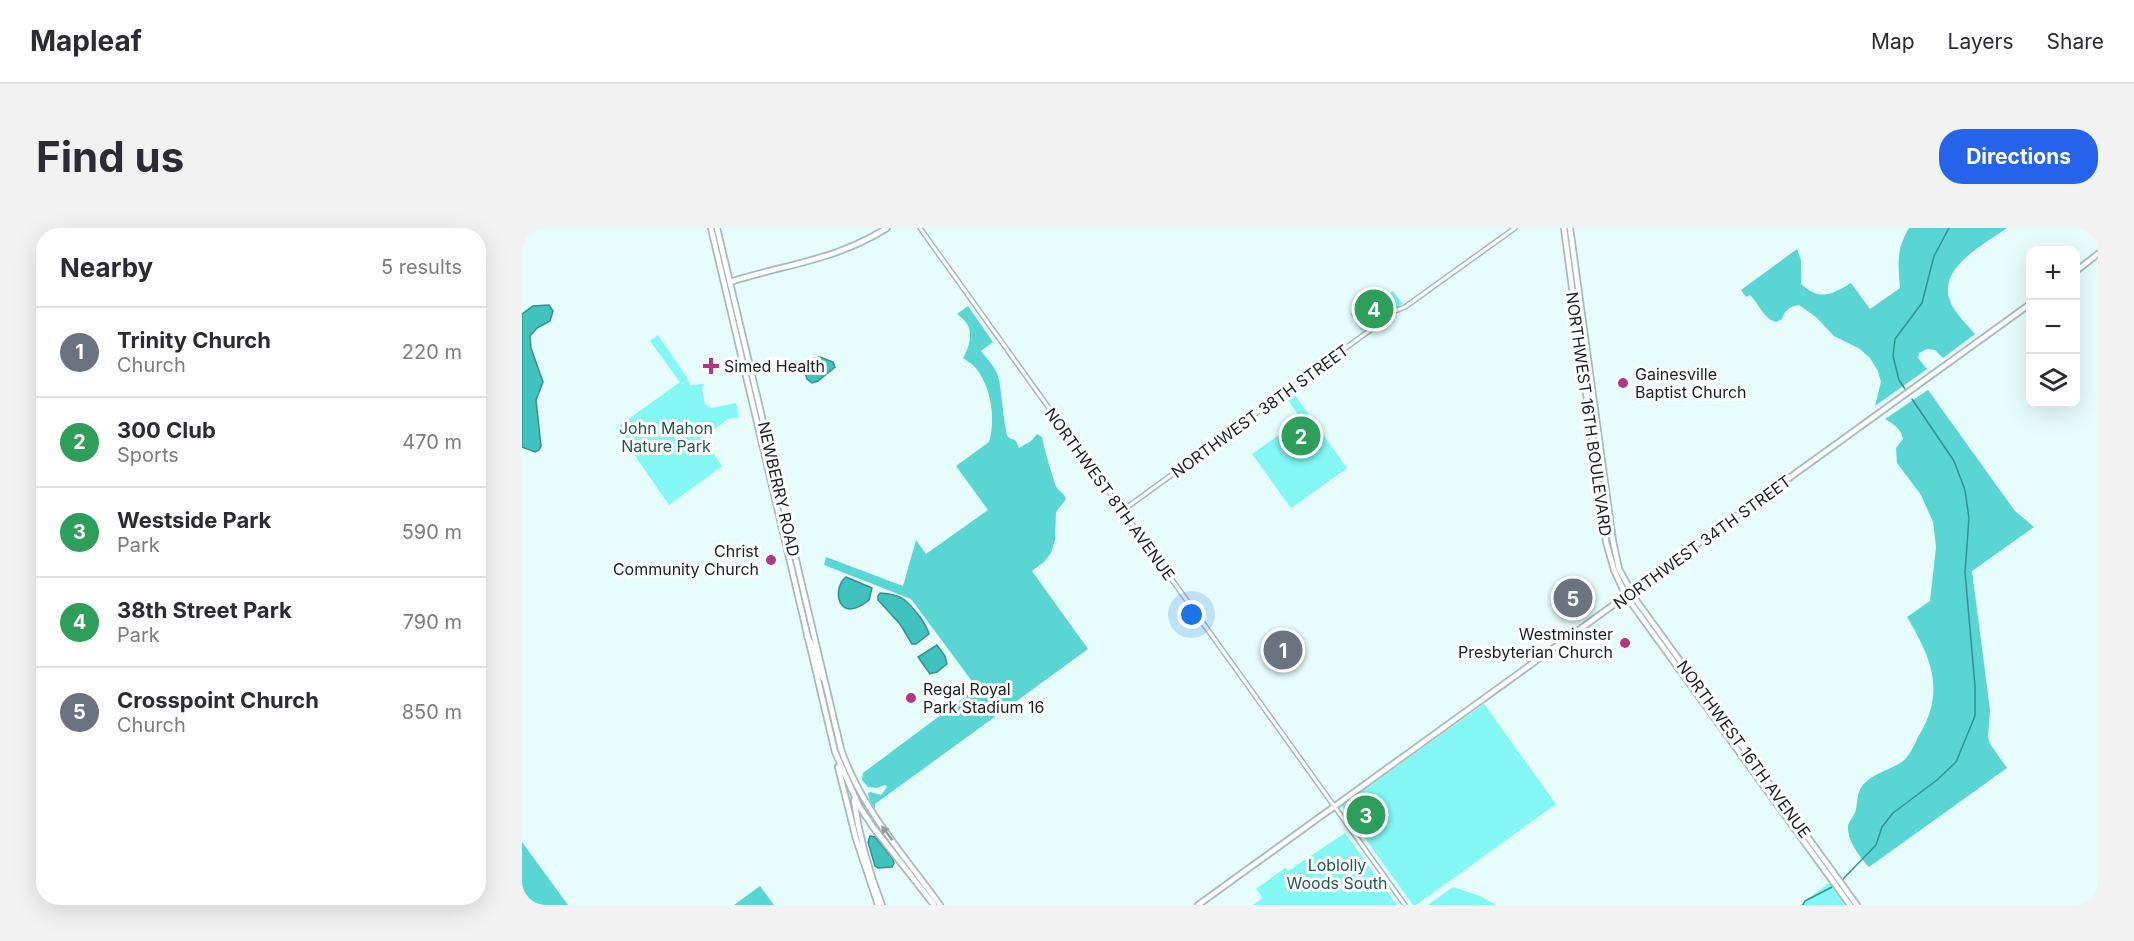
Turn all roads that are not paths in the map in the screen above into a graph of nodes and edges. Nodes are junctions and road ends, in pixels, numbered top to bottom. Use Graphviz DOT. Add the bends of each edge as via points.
graph roads {
  1 [pos="711,228"];
  2 [pos="717,228"];
  3 [pos="887,228"];
  4 [pos="920,228"];
  5 [pos="1515,228"];
  6 [pos="1564,228"];
  7 [pos="1570,228"];
  8 [pos="2098,254"];
  9 [pos="2080,268"];
  10 [pos="727,283"];
  11 [pos="2026,308"];
  12 [pos="765,443"];
  13 [pos="1122,511"];
  14 [pos="1629,594"];
  15 [pos="807,636"];
  16 [pos="815,658"];
  17 [pos="823,678"];
  18 [pos="835,752"];
  19 [pos="848,768"];
  20 [pos="854,796"];
  21 [pos="1335,806"];
  22 [pos="863,860"];
  23 [pos="1823,863"];
  24 [pos="871,873"];
  25 [pos="878,905"];
  26 [pos="882,905"];
  27 [pos="934,905"];
  28 [pos="940,905"];
  29 [pos="1198,905"];
  30 [pos="1405,905"];
  31 [pos="1850,905"];
  32 [pos="1857,905"];
  1 -- 10 [label="main road, NEWBERRY ROAD"];
  2 -- 10 [label="main road, NEWBERRY ROAD"];
  3 -- 10 [label="main road" via="830,256"];
  4 -- 13 [label="street, NORTHWEST 8TH AVENUE"];
  5 -- 13 [label="street, NORTHWEST 38TH STREET" via="1390,313"];
  6 -- 14 [label="main road, NORTHWEST 16TH BOULEVARD" via="1606,542 1614,570"];
  7 -- 14 [label="main road, NORTHWEST 16TH BOULEVARD" via="1612,541"];
  8 -- 9 [label="main road"];
  10 -- 12 [label="main road, NEWBERRY ROAD"];
  11 -- 14 [label="main road, NORTHWEST 34TH STREET"];
  12 -- 15 [label="main road, NEWBERRY ROAD"];
  12 -- 16 [label="main road, NEWBERRY ROAD"];
  13 -- 21 [label="street, NORTHWEST 8TH AVENUE"];
  14 -- 21 [label="main road, NORTHWEST 34TH STREET"];
  14 -- 23 [label="main road, NORTHWEST 16TH AVENUE"];
  15 -- 16 [label="highway"];
  16 -- 17 [label="highway"];
  16 -- 18 [label="main road, NEWBERRY ROAD"];
  17 -- 19 [label="main road"];
  18 -- 20 [label="main road"];
  18 -- 22 [label="main road"];
  19 -- 20 [label="main road"];
  28 -- 19 [label="main road, one-way" via="875,816"];
  20 -- 24 [label="main road"];
  20 -- 27 [label="main road" via="873,827"];
  21 -- 29 [label="main road, NORTHWEST 34TH STREET"];
  21 -- 30 [label="street, NORTHWEST 8TH AVENUE"];
  22 -- 24 [label="main road"];
  22 -- 25 [label="main road"];
  23 -- 31 [label="main road, NORTHWEST 16TH AVENUE"];
  23 -- 32 [label="main road, NORTHWEST 16TH AVENUE"];
  24 -- 26 [label="main road"];
}
